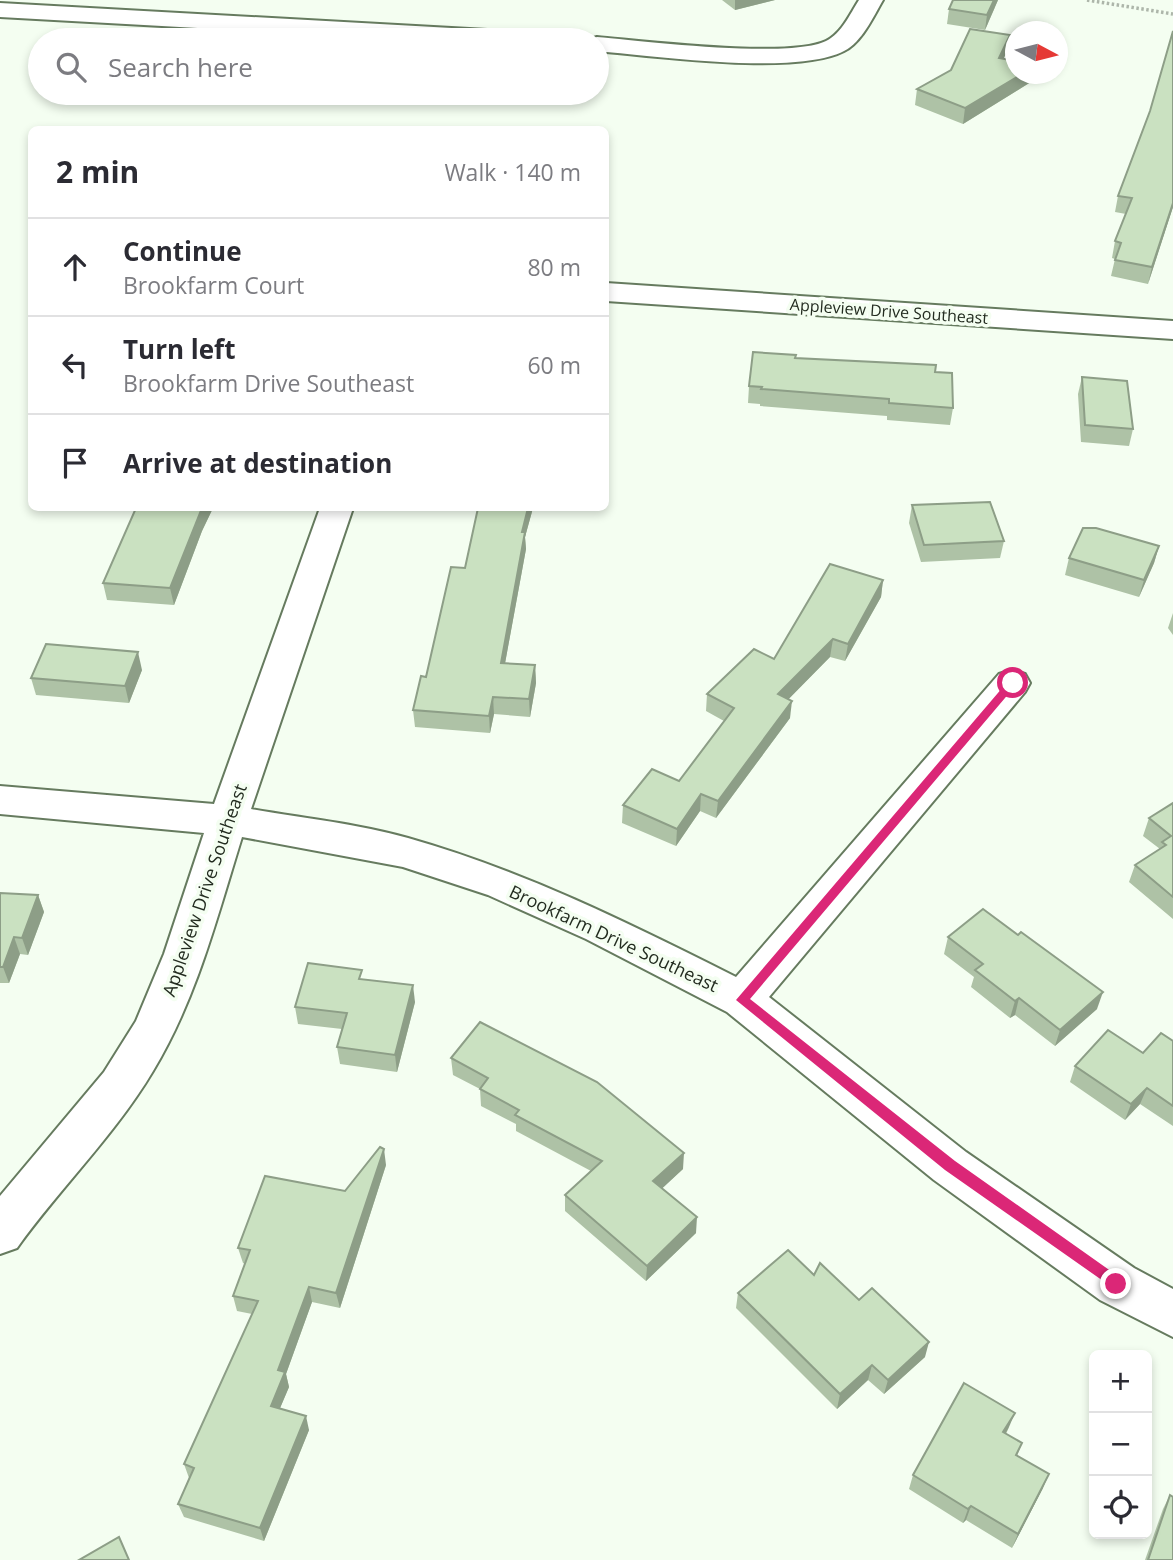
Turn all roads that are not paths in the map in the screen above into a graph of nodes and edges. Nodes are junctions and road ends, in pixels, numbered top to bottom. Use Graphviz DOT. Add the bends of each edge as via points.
graph roads {
  1 [pos="871,0"];
  2 [pos="0,10"];
  3 [pos="324,28"];
  4 [pos="609,45"];
  5 [pos="609,292"];
  6 [pos="1173,330"];
  7 [pos="335,511"];
  8 [pos="1013,683"];
  9 [pos="0,800"];
  10 [pos="228,820"];
  11 [pos="742,1000"];
  12 [pos="0,1233"];
  13 [pos="1173,1314"];
  1 -- 4 [label="street" via="832,56"];
  2 -- 3 [label="street"];
  5 -- 6 [label="street, Appleview Drive Southeast"];
  7 -- 10 [label="street, Appleview Drive Southeast"];
  8 -- 11 [label="street"];
  9 -- 10 [label="street, Brookfarm Drive Southeast"];
  10 -- 11 [label="street, Brookfarm Drive Southeast" via="405,852 502,884"];
  10 -- 12 [label="street, Appleview Drive Southeast" via="178,978 153,1032 121,1085 23,1199"];
  11 -- 13 [label="street, Brookfarm Drive Southeast" via="950,1166 1116,1284"];
}
